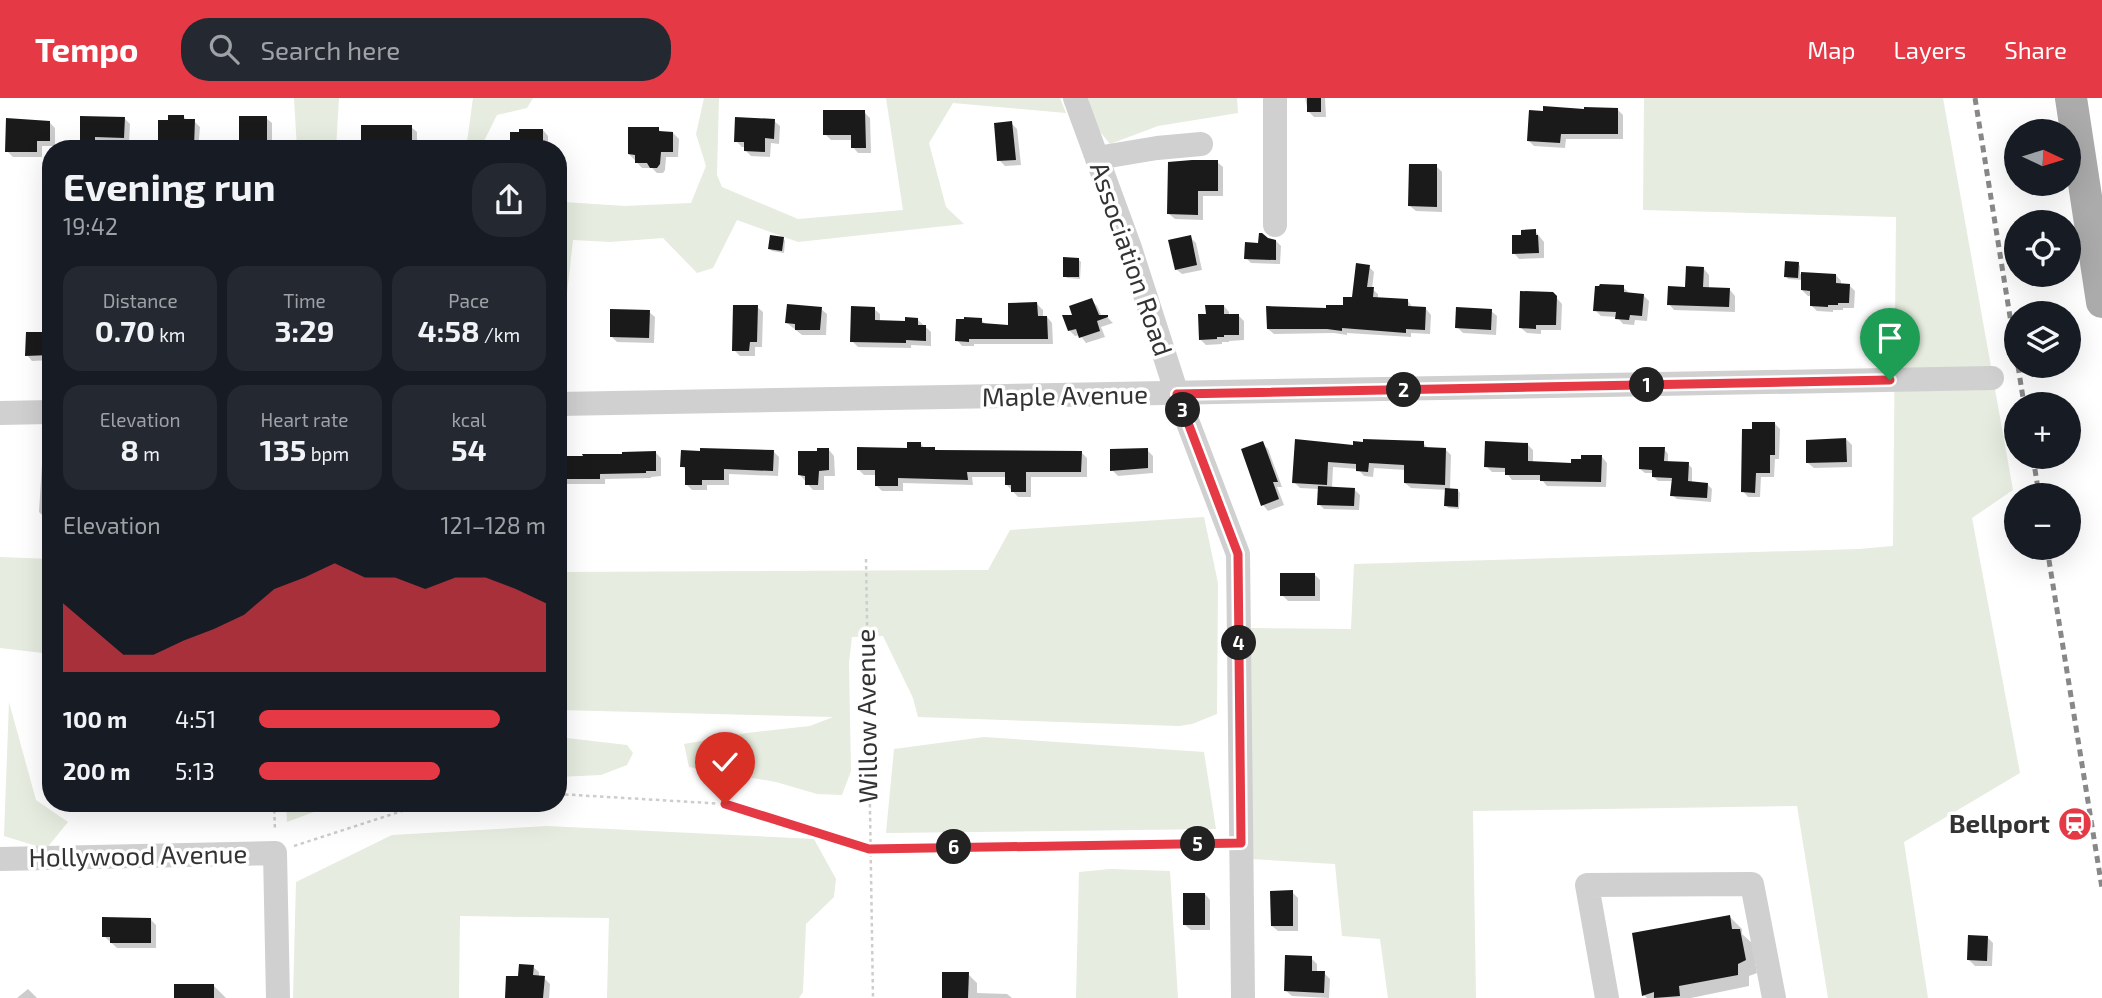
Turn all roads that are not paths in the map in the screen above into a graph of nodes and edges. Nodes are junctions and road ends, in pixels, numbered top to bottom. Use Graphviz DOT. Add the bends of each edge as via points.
graph roads {
  1 [pos="1075,98"];
  2 [pos="1275,98"];
  3 [pos="2071,98"];
  4 [pos="1201,144"];
  5 [pos="1097,158"];
  6 [pos="1275,225"];
  7 [pos="2102,302"];
  8 [pos="1992,379"];
  9 [pos="1177,394"];
  10 [pos="567,404"];
  11 [pos="42,412"];
  12 [pos="0,413"];
  13 [pos="0,859"];
  14 [pos="278,998"];
  15 [pos="1243,998"];
  16 [pos="1606,998"];
  17 [pos="1774,998"];
  1 -- 5 [label="street, Association Road"];
  2 -- 6 [label="street"];
  3 -- 7 [label="main road"];
  4 -- 5 [label="street"];
  5 -- 9 [label="street, Association Road"];
  8 -- 9 [label="street, Maple Avenue"];
  9 -- 10 [label="street, Maple Avenue"];
  9 -- 15 [label="street, Association Road" via="1238,554"];
  11 -- 12 [label="street"];
  13 -- 14 [label="street, Hollywood Avenue" via="275,853"];
  16 -- 17 [label="street" via="1587,886 1752,884"];
}
